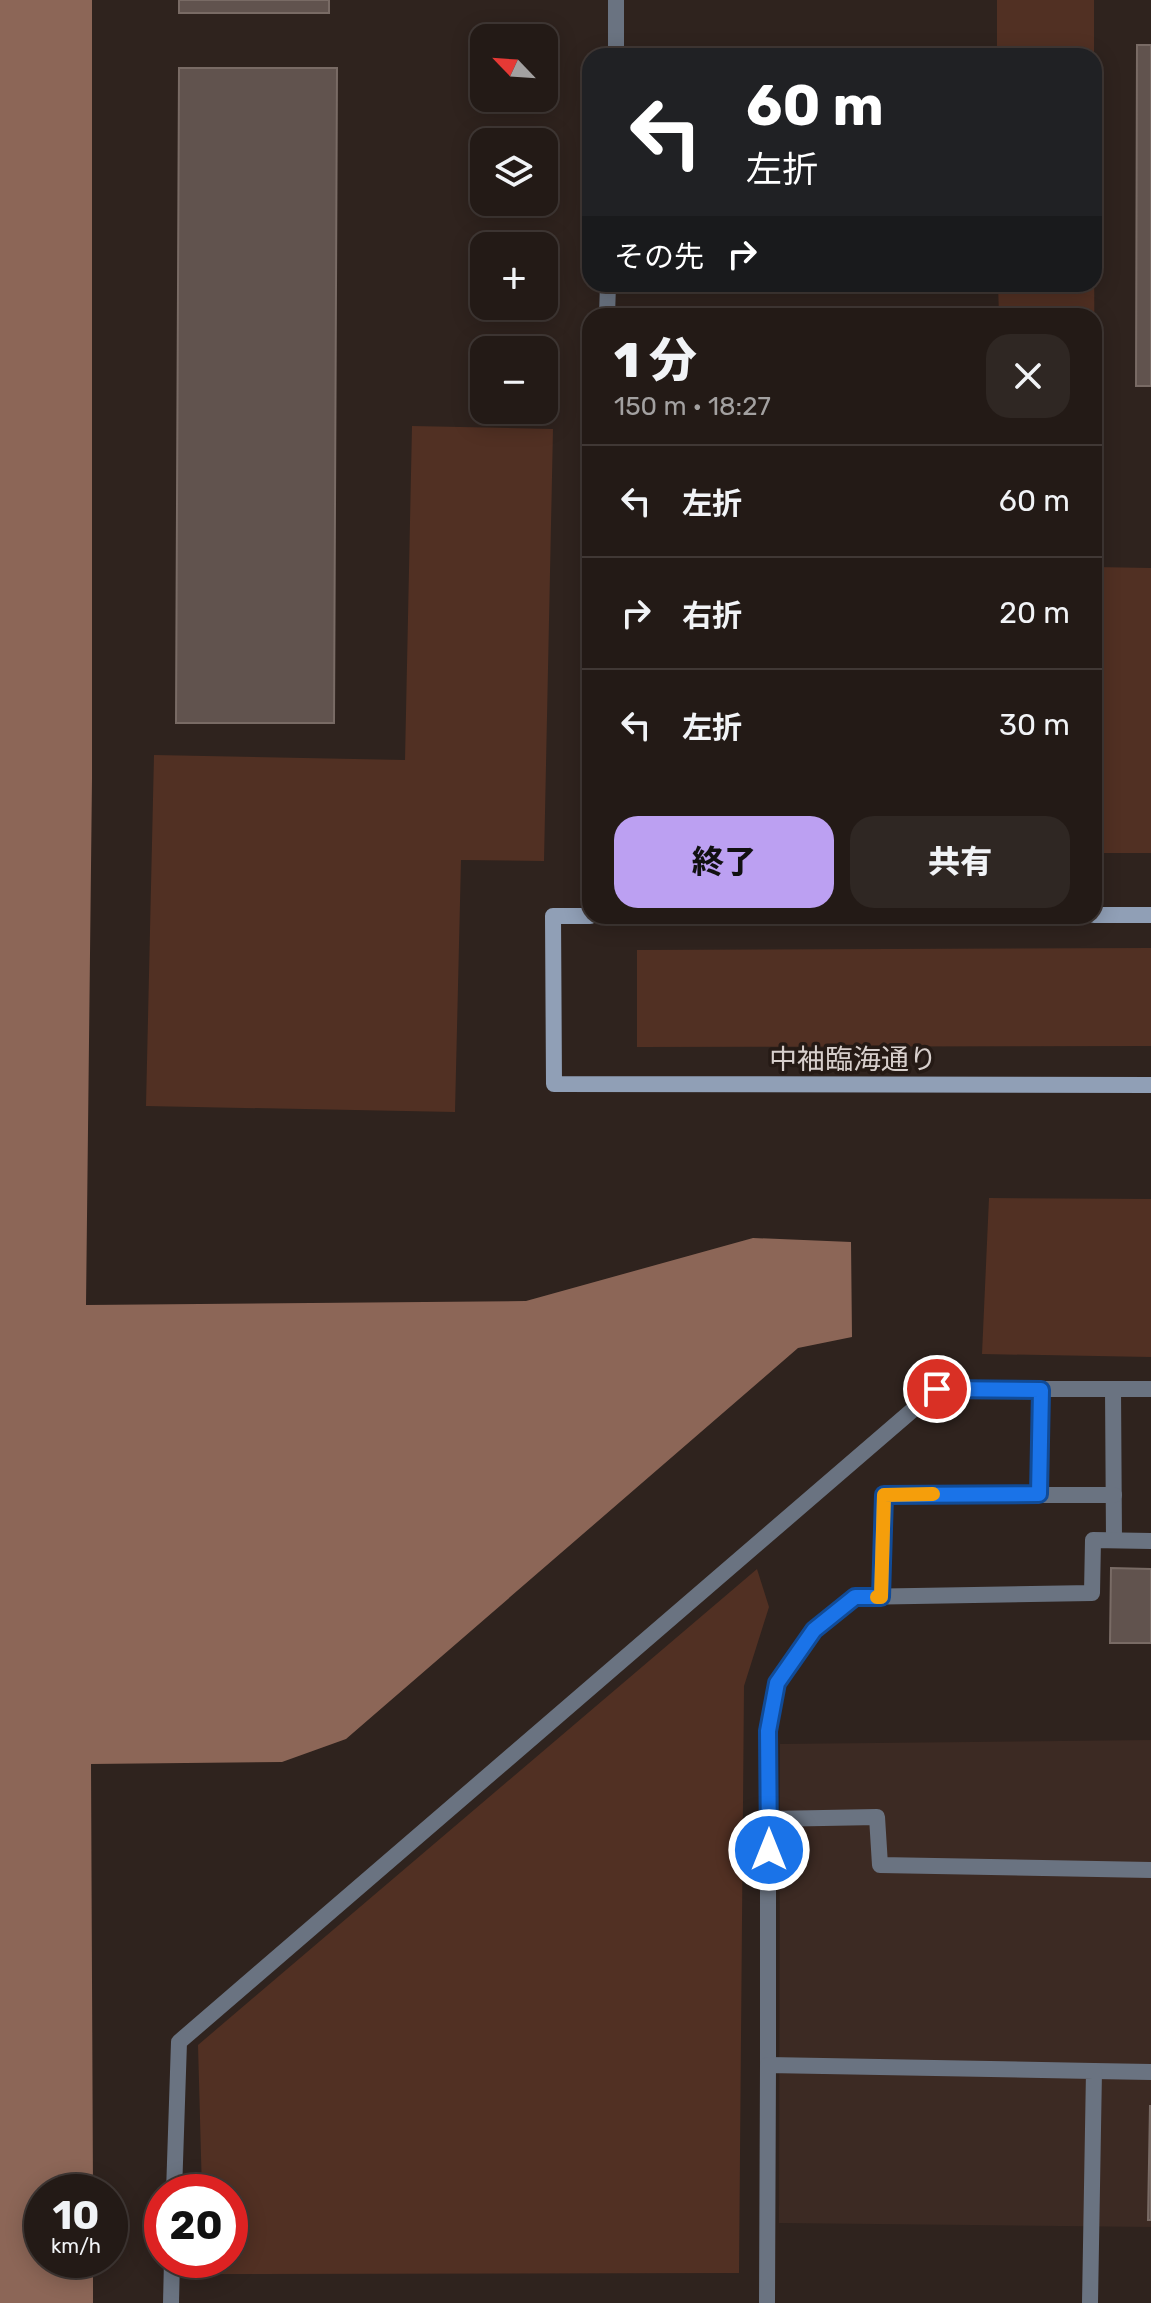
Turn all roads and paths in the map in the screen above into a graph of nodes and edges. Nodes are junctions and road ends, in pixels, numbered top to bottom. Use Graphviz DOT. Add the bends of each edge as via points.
graph roads {
  1 [pos="616,0"];
  2 [pos="616,48"];
  3 [pos="1102,915"];
  4 [pos="1151,915"];
  5 [pos="582,916"];
  6 [pos="1151,1085"];
  7 [pos="1113,1389"];
  8 [pos="1151,1389"];
  9 [pos="1041,1390"];
  10 [pos="1039,1494"];
  11 [pos="1114,1495"];
  12 [pos="1114,1540"];
  13 [pos="1151,1541"];
  14 [pos="881,1597"];
  15 [pos="769,1819"];
  16 [pos="1151,1870"];
  17 [pos="768,2065"];
  18 [pos="1094,2071"];
  19 [pos="1151,2072"];
  20 [pos="175,2174"];
  21 [pos="172,2278"];
  22 [pos="171,2303"];
  23 [pos="767,2303"];
  24 [pos="1090,2303"];
  1 -- 2 [label="lane"];
  3 -- 4 [label="street"];
  5 -- 6 [label="street, 中袖臨海通り" via="553,916 554,1084"];
  7 -- 8 [label="lane"];
  7 -- 9 [label="lane"];
  7 -- 11 [label="lane"];
  9 -- 10 [label="lane"];
  9 -- 20 [label="lane" via="937,1389 179,2042"];
  10 -- 11 [label="lane"];
  10 -- 14 [label="lane" via="884,1495"];
  11 -- 12 [label="lane"];
  12 -- 13 [label="lane"];
  12 -- 14 [label="lane" via="1093,1540 1092,1593"];
  14 -- 15 [label="lane" via="855,1597 814,1630 777,1683 768,1731"];
  15 -- 16 [label="lane" via="877,1817 880,1865"];
  15 -- 17 [label="lane"];
  17 -- 18 [label="lane"];
  17 -- 23 [label="lane"];
  18 -- 19 [label="lane"];
  18 -- 24 [label="lane"];
  21 -- 22 [label="lane"];
}
